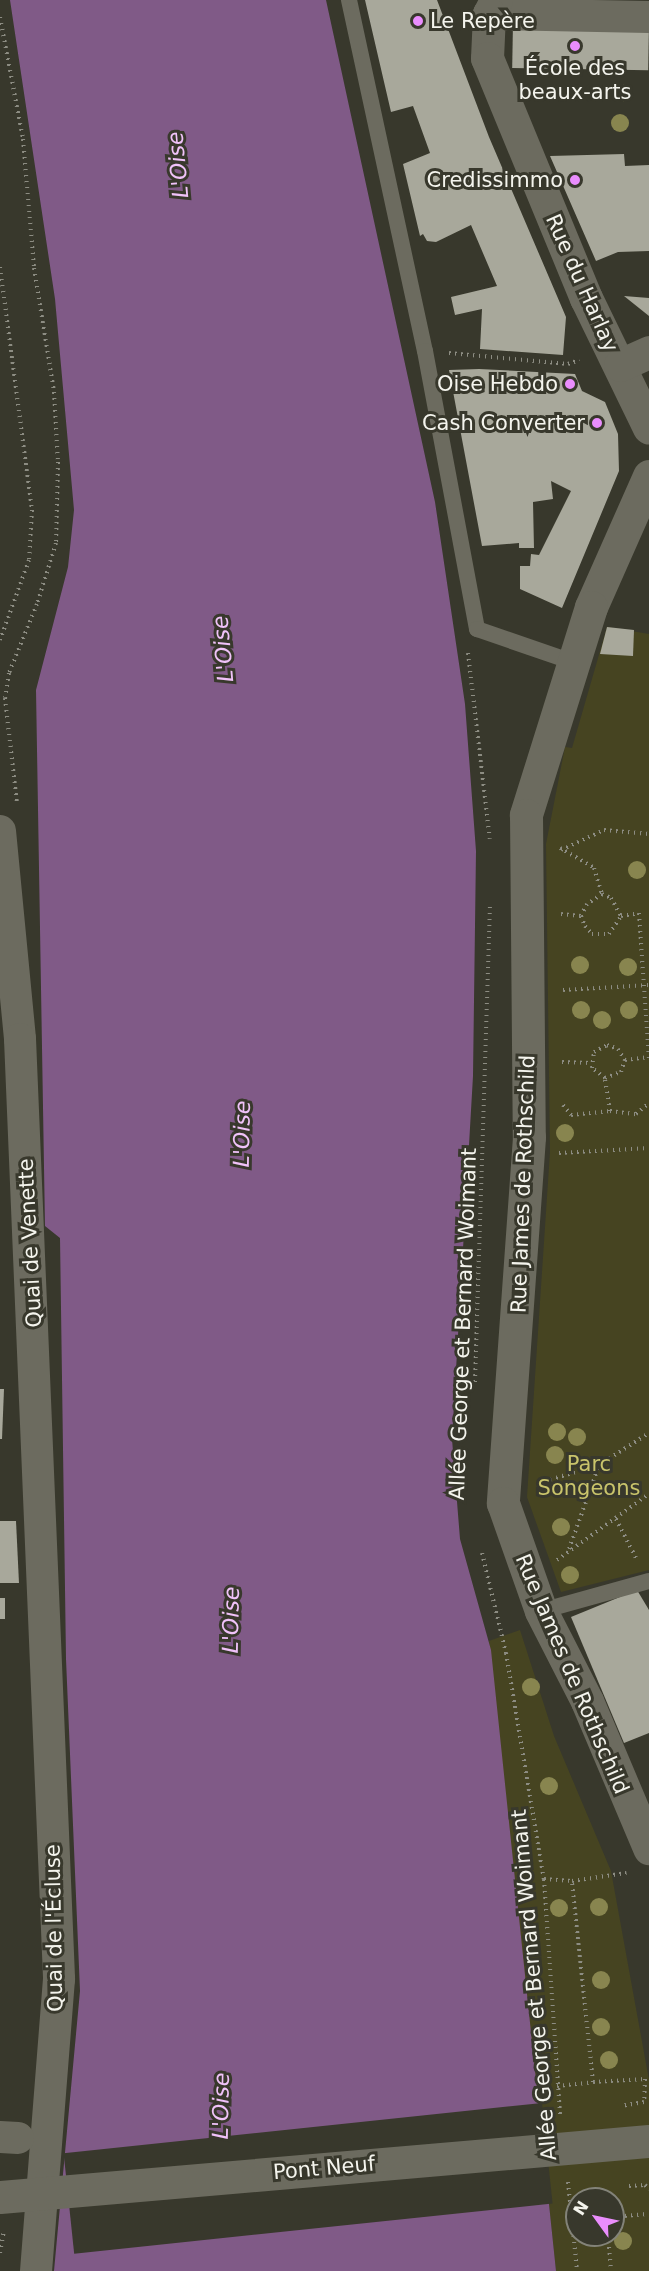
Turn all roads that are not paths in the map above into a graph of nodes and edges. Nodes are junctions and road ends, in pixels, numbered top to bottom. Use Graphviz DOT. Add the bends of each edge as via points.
graph roads {
  1 [pos="349,0"];
  2 [pos="492,7"];
  3 [pos="640,11"];
  4 [pos="649,352"];
  5 [pos="620,365"];
  6 [pos="649,428"];
  7 [pos="649,476"];
  8 [pos="573,662"];
  9 [pos="9,822"];
  10 [pos="649,1581"];
  11 [pos="535,1596"];
  12 [pos="45,1655"];
  13 [pos="643,1843"];
  14 [pos="649,2141"];
  15 [pos="0,2197"];
  16 [pos="36,2271"];
  1 -- 8 [label="lane" via="425,351 477,629"];
  2 -- 3 [label="street"];
  2 -- 5 [label="street, Rue du Harlay" via="487,58 586,298"];
  4 -- 5 [label="street"];
  5 -- 6 [label="street, Rue du Harlay"];
  7 -- 8 [label="street, Rue James de Rothschild" via="591,607"];
  8 -- 11 [label="street, Rue James de Rothschild" via="526,815 529,1137 503,1503"];
  9 -- 12 [label="street, Quai de Venette"];
  10 -- 11 [label="lane"];
  11 -- 13 [label="street, Rue James de Rothschild" via="587,1701"];
  12 -- 16 [label="street, Quai de l'Écluse" via="59,1979"];
  14 -- 15 [label="street, Pont Neuf"];
}
